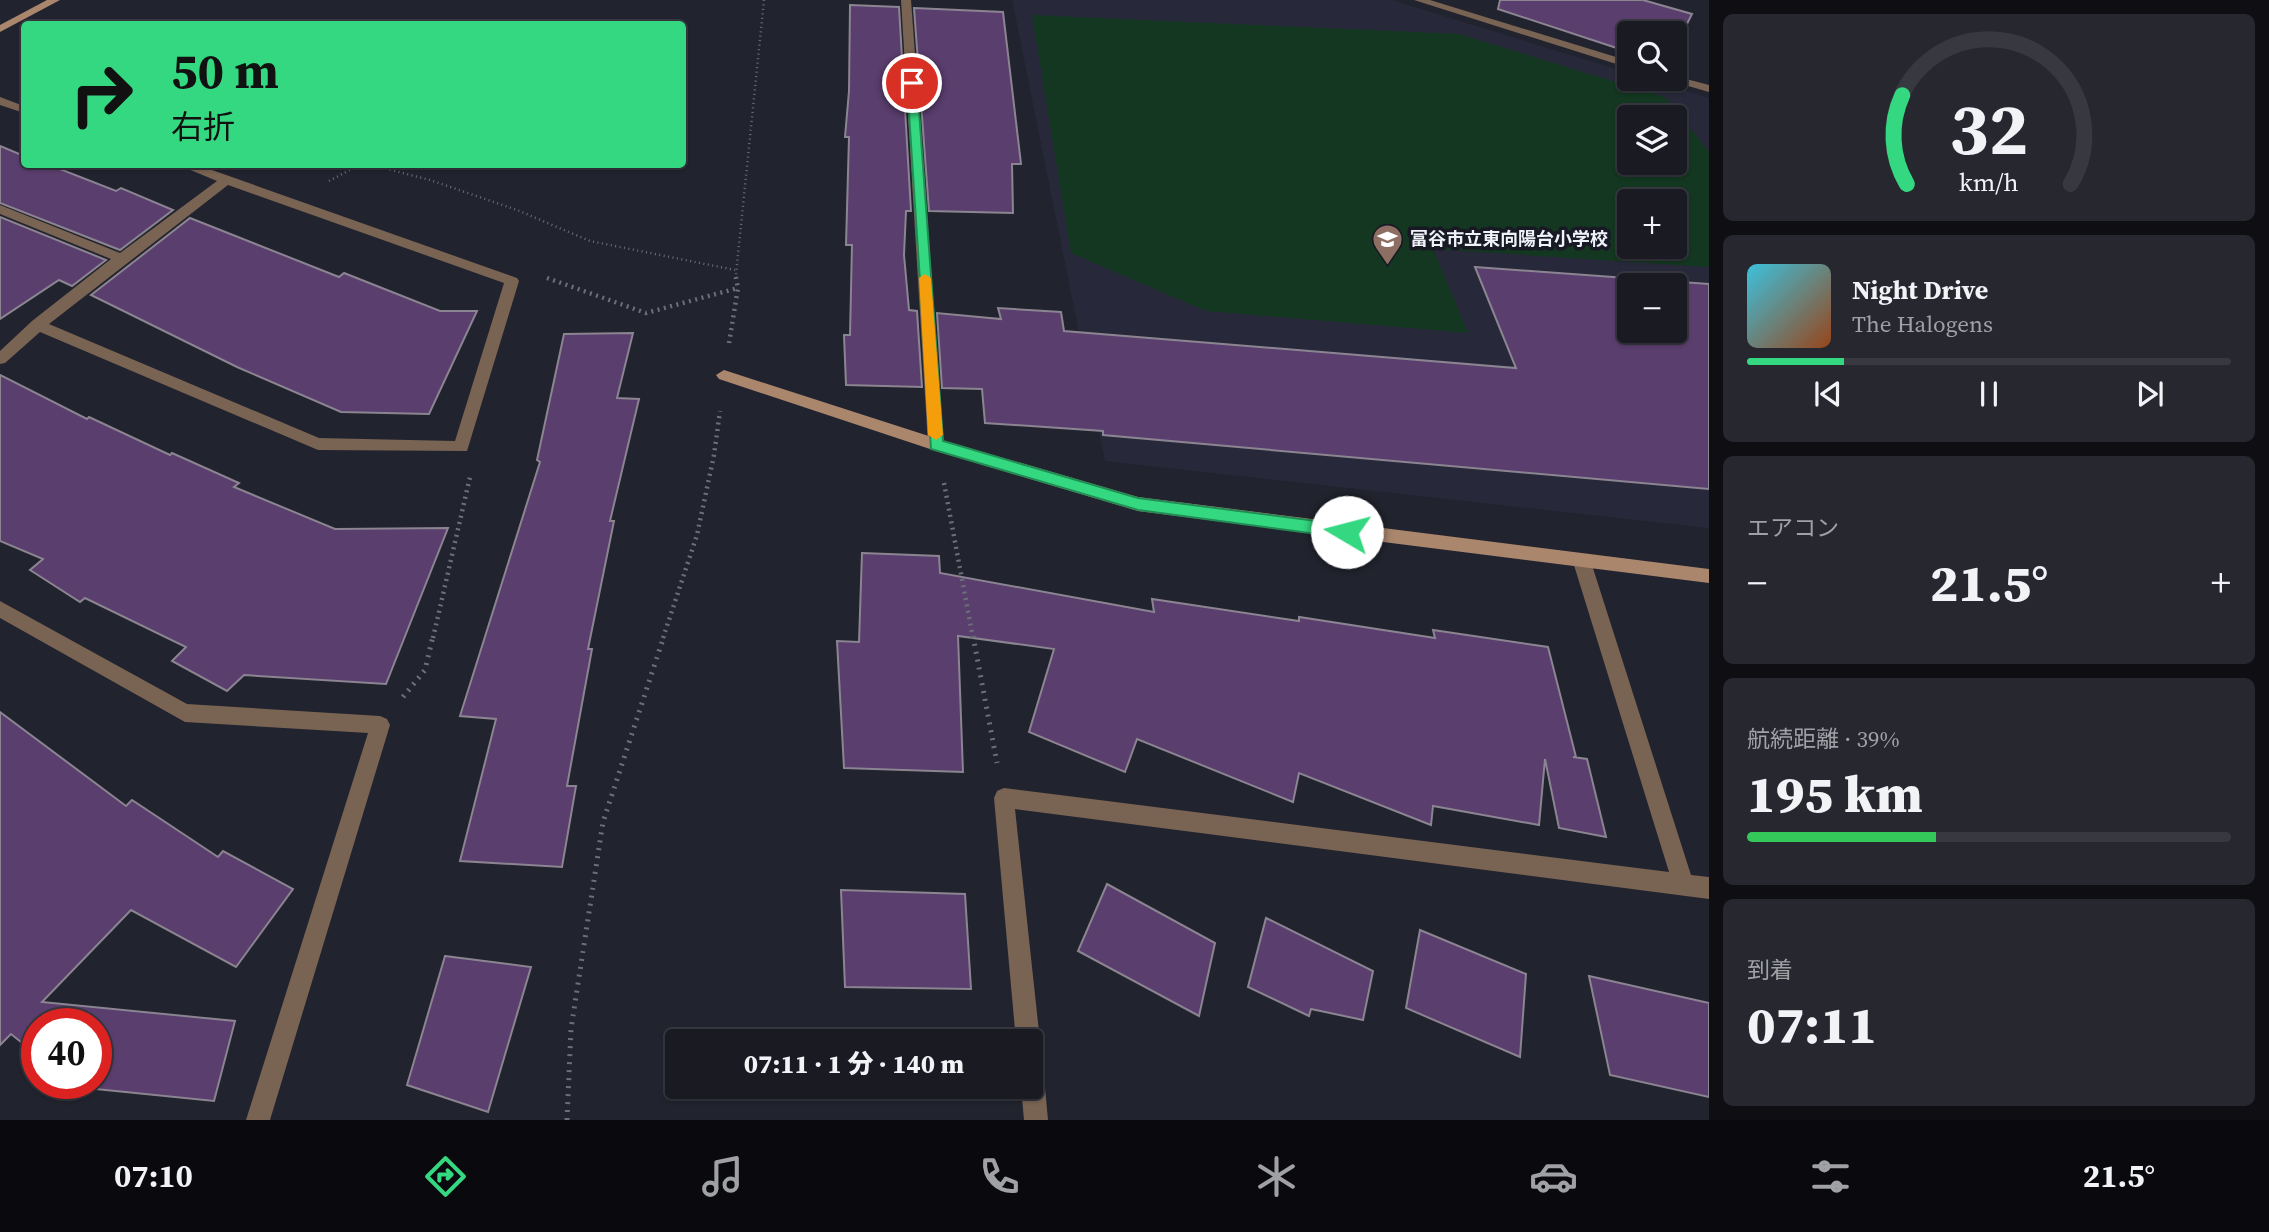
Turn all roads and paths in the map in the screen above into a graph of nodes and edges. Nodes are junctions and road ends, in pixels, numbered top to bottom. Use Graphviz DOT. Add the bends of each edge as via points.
graph roads {
  1 [pos="55,0"];
  2 [pos="764,0"];
  3 [pos="906,0"];
  4 [pos="1419,0"];
  5 [pos="0,29"];
  6 [pos="1617,61"];
  7 [pos="1687,83"];
  8 [pos="1709,89"];
  9 [pos="0,102"];
  10 [pos="21,109"];
  11 [pos="193,168"];
  12 [pos="354,168"];
  13 [pos="384,168"];
  14 [pos="226,180"];
  15 [pos="321,187"];
  16 [pos="0,209"];
  17 [pos="121,258"];
  18 [pos="735,271"];
  19 [pos="547,278"];
  20 [pos="738,288"];
  21 [pos="37,325"];
  22 [pos="0,359"];
  23 [pos="724,375"];
  24 [pos="936,445"];
  25 [pos="461,447"];
  26 [pos="1582,562"];
  27 [pos="1709,576"];
  28 [pos="0,609"];
  29 [pos="380,725"];
  30 [pos="1004,798"];
  31 [pos="1683,884"];
  32 [pos="1709,888"];
  33 [pos="1027,1029"];
  34 [pos="1034,1099"];
  35 [pos="258,1120"];
  36 [pos="567,1120"];
  37 [pos="1036,1120"];
  1 -- 5 [label="street"];
  2 -- 18 [label="path"];
  3 -- 24 [label="street"];
  4 -- 6 [label="street"];
  7 -- 8 [label="street"];
  9 -- 10 [label="street"];
  11 -- 14 [label="street"];
  12 -- 15 [label="path"];
  13 -- 18 [label="path" via="517,210 590,241"];
  14 -- 17 [label="street"];
  14 -- 25 [label="street" via="512,281"];
  16 -- 17 [label="street"];
  17 -- 21 [label="street"];
  18 -- 20 [label="path"];
  19 -- 20 [label="path" via="646,313"];
  20 -- 23 [label="path"];
  21 -- 22 [label="street"];
  21 -- 25 [label="street" via="318,444"];
  23 -- 24 [label="street"];
  23 -- 36 [label="path" via="715,455 697,535 603,822 572,1029"];
  24 -- 26 [label="street" via="1138,504"];
  24 -- 30 [label="path"];
  25 -- 29 [label="path" via="471,475 425,670"];
  26 -- 27 [label="street"];
  26 -- 31 [label="street"];
  28 -- 29 [label="street" via="185,713"];
  29 -- 35 [label="street"];
  30 -- 31 [label="street"];
  30 -- 33 [label="street"];
  31 -- 32 [label="street"];
  34 -- 37 [label="street"];
}
